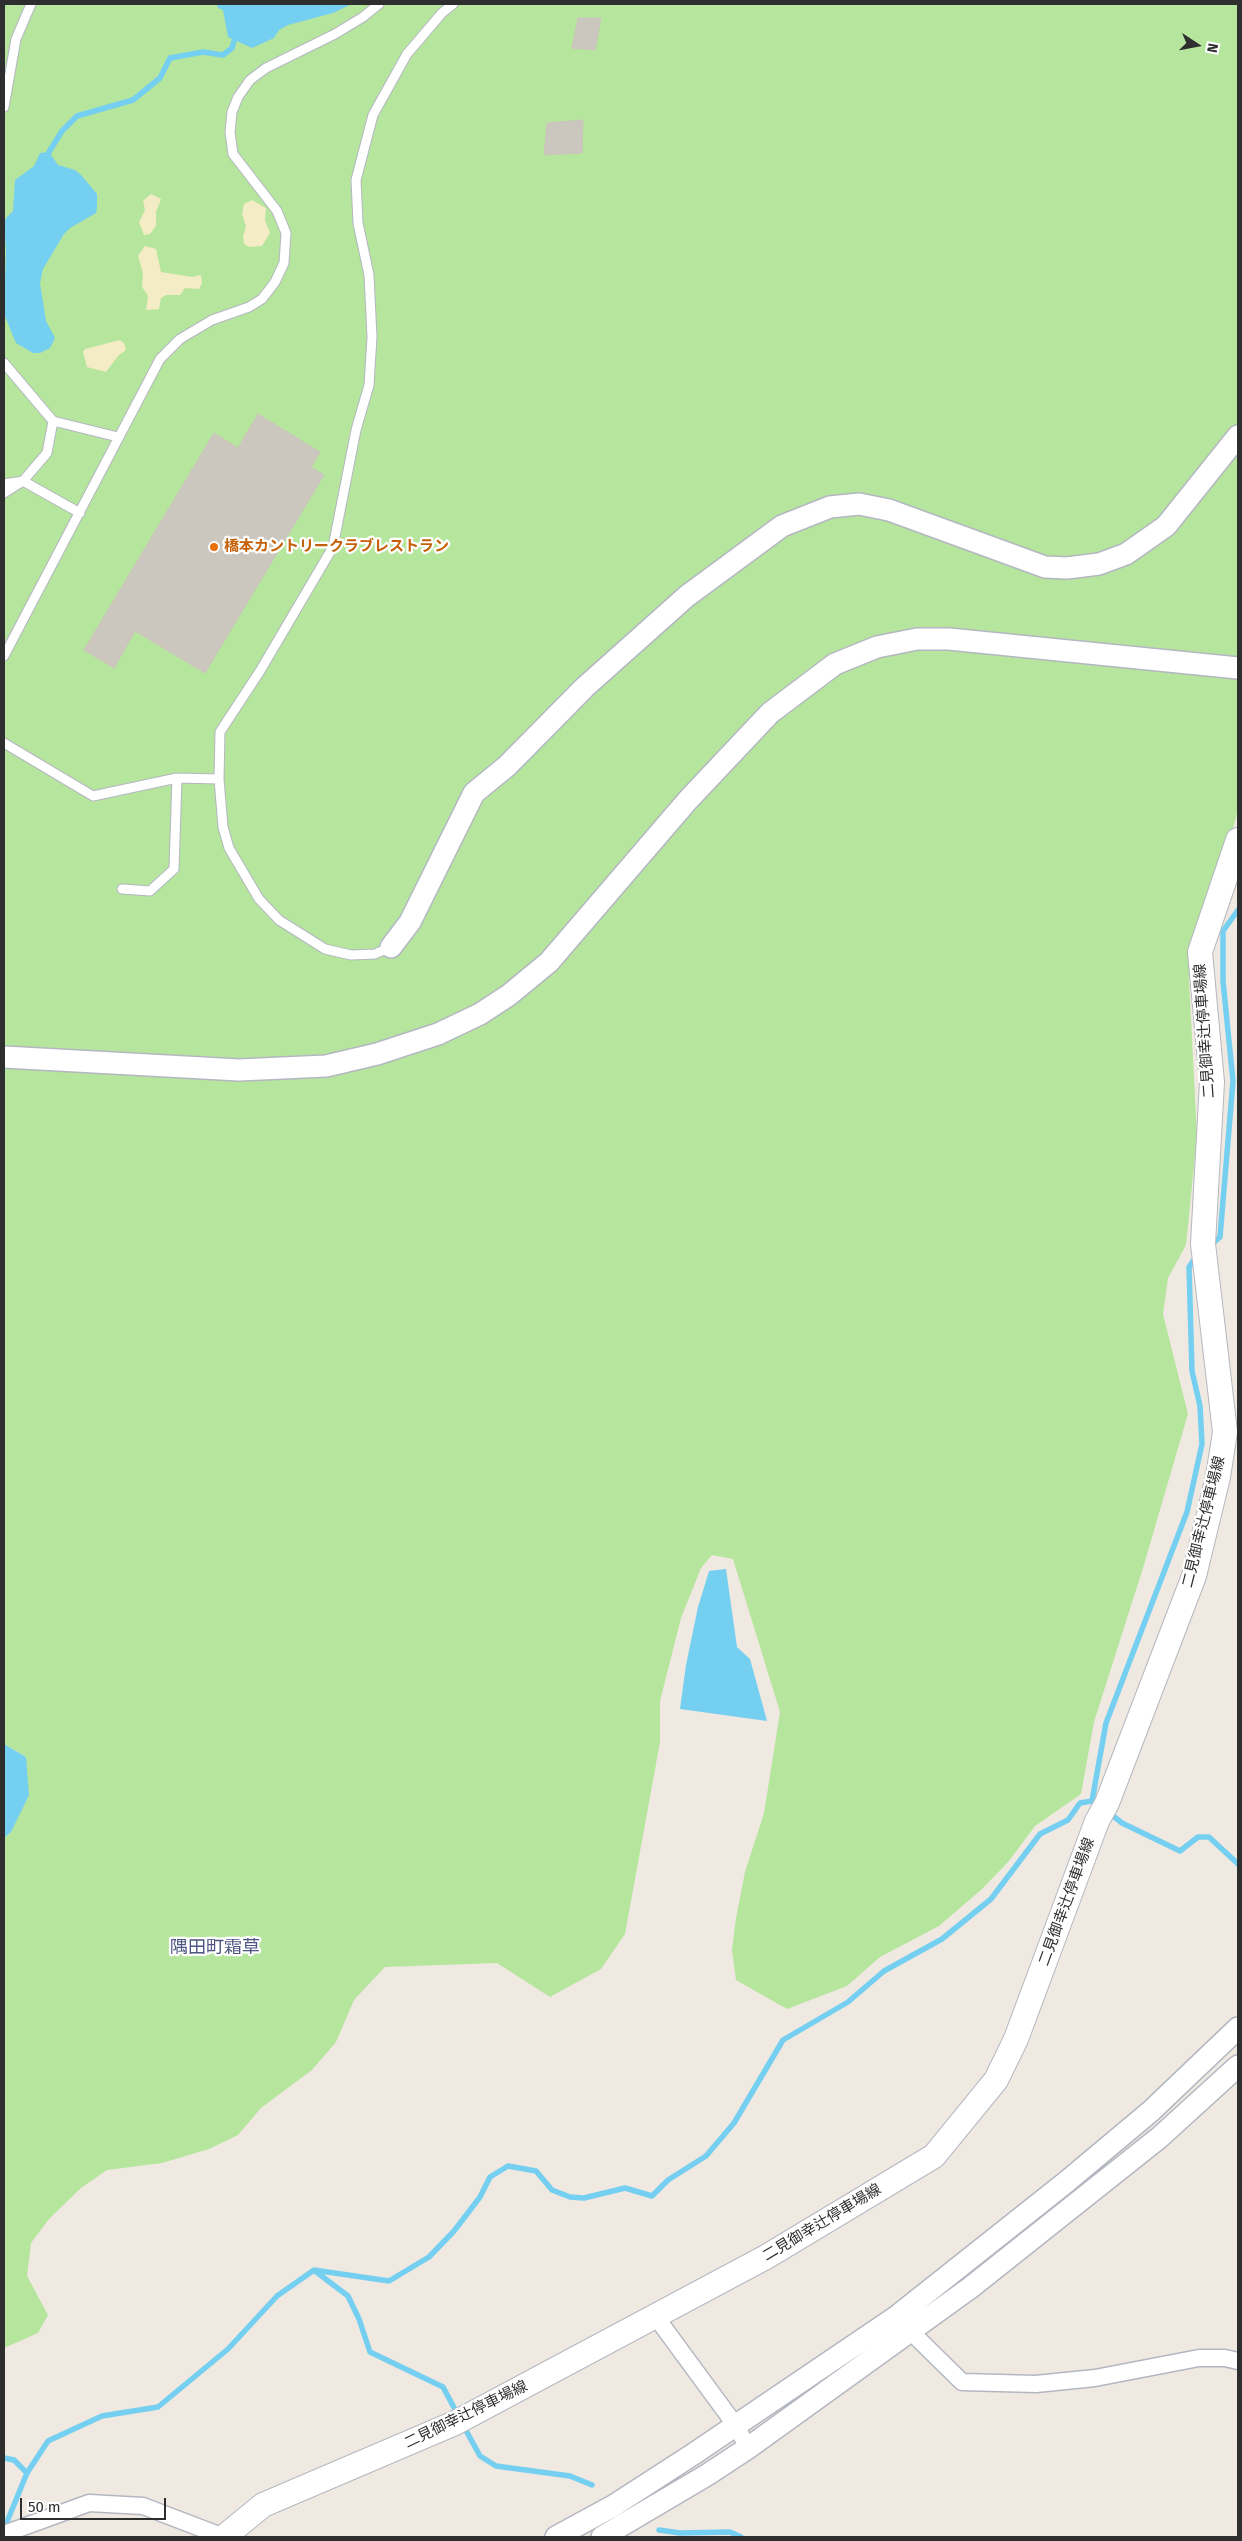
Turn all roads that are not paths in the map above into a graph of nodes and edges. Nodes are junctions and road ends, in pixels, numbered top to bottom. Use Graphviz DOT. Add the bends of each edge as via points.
graph roads {
  1 [pos="31,4"];
  2 [pos="379,4"];
  3 [pos="453,4"];
  4 [pos="4,106"];
  5 [pos="4,363"];
  6 [pos="53,421"];
  7 [pos="1238,436"];
  8 [pos="118,437"];
  9 [pos="23,481"];
  10 [pos="4,484"];
  11 [pos="4,493"];
  12 [pos="80,513"];
  13 [pos="4,656"];
  14 [pos="1238,668"];
  15 [pos="4,743"];
  16 [pos="177,778"];
  17 [pos="219,779"];
  18 [pos="1238,840"];
  19 [pos="122,889"];
  20 [pos="391,947"];
  21 [pos="4,1057"];
  22 [pos="1238,2028"];
  23 [pos="1238,2066"];
  24 [pos="656,2317"];
  25 [pos="896,2317"];
  26 [pos="910,2332"];
  27 [pos="1238,2361"];
  28 [pos="736,2426"];
  29 [pos="748,2448"];
  30 [pos="4,2534"];
  31 [pos="224,2537"];
  32 [pos="556,2537"];
  33 [pos="602,2537"];
  1 -- 4 [label="lane" via="16,39"];
  2 -- 8 [label="lane" via="363,18 335,34 266,68 250,80 238,97 232,112 230,132 233,154 276,211 286,234 284,263 262,299 236,313 212,320 180,339 160,359"];
  3 -- 17 [label="lane" via="442,12 408,54 374,115 356,180 358,223 369,275 372,337 369,385 356,430 333,547 260,672 220,732"];
  5 -- 6 [label="lane"];
  6 -- 8 [label="lane"];
  6 -- 9 [label="lane" via="47,453"];
  7 -- 20 [label="street" via="1166,526 1132,550 1099,564 1045,567 888,510 859,504 830,507 782,526 688,596 585,687 507,766 474,793 410,922"];
  8 -- 12 [label="lane"];
  9 -- 10 [label="lane"];
  9 -- 11 [label="lane"];
  9 -- 12 [label="lane"];
  12 -- 13 [label="lane"];
  14 -- 21 [label="street" via="949,639 917,639 877,647 835,664 770,713 688,800 549,962 509,996 438,1034 326,1066 239,1070"];
  15 -- 16 [label="lane" via="93,796"];
  16 -- 17 [label="lane"];
  16 -- 19 [label="lane" via="174,869 150,891"];
  17 -- 20 [label="lane" via="223,827 229,848 259,899 279,920 325,948 351,955 375,954"];
  18 -- 24 [label="main road, 二見御幸辻停車場線" via="1200,952 1212,1082 1203,1244 1225,1432 1218,1477 1194,1576 1016,2039 996,2080 934,2156"];
  22 -- 25 [label="street" via="1144,2117"];
  23 -- 26 [label="street" via="1152,2143"];
  24 -- 28 [label="street"];
  24 -- 31 [label="main road, 二見御幸辻停車場線" via="462,2420 263,2506"];
  25 -- 26 [label="street"];
  25 -- 28 [label="street"];
  26 -- 27 [label="street" via="962,2382 1036,2384 1095,2378 1199,2358"];
  26 -- 29 [label="street"];
  28 -- 29 [label="street"];
  28 -- 32 [label="street" via="612,2506"];
  29 -- 33 [label="street"];
  30 -- 31 [label="street" via="89,2504 142,2506"];
}
